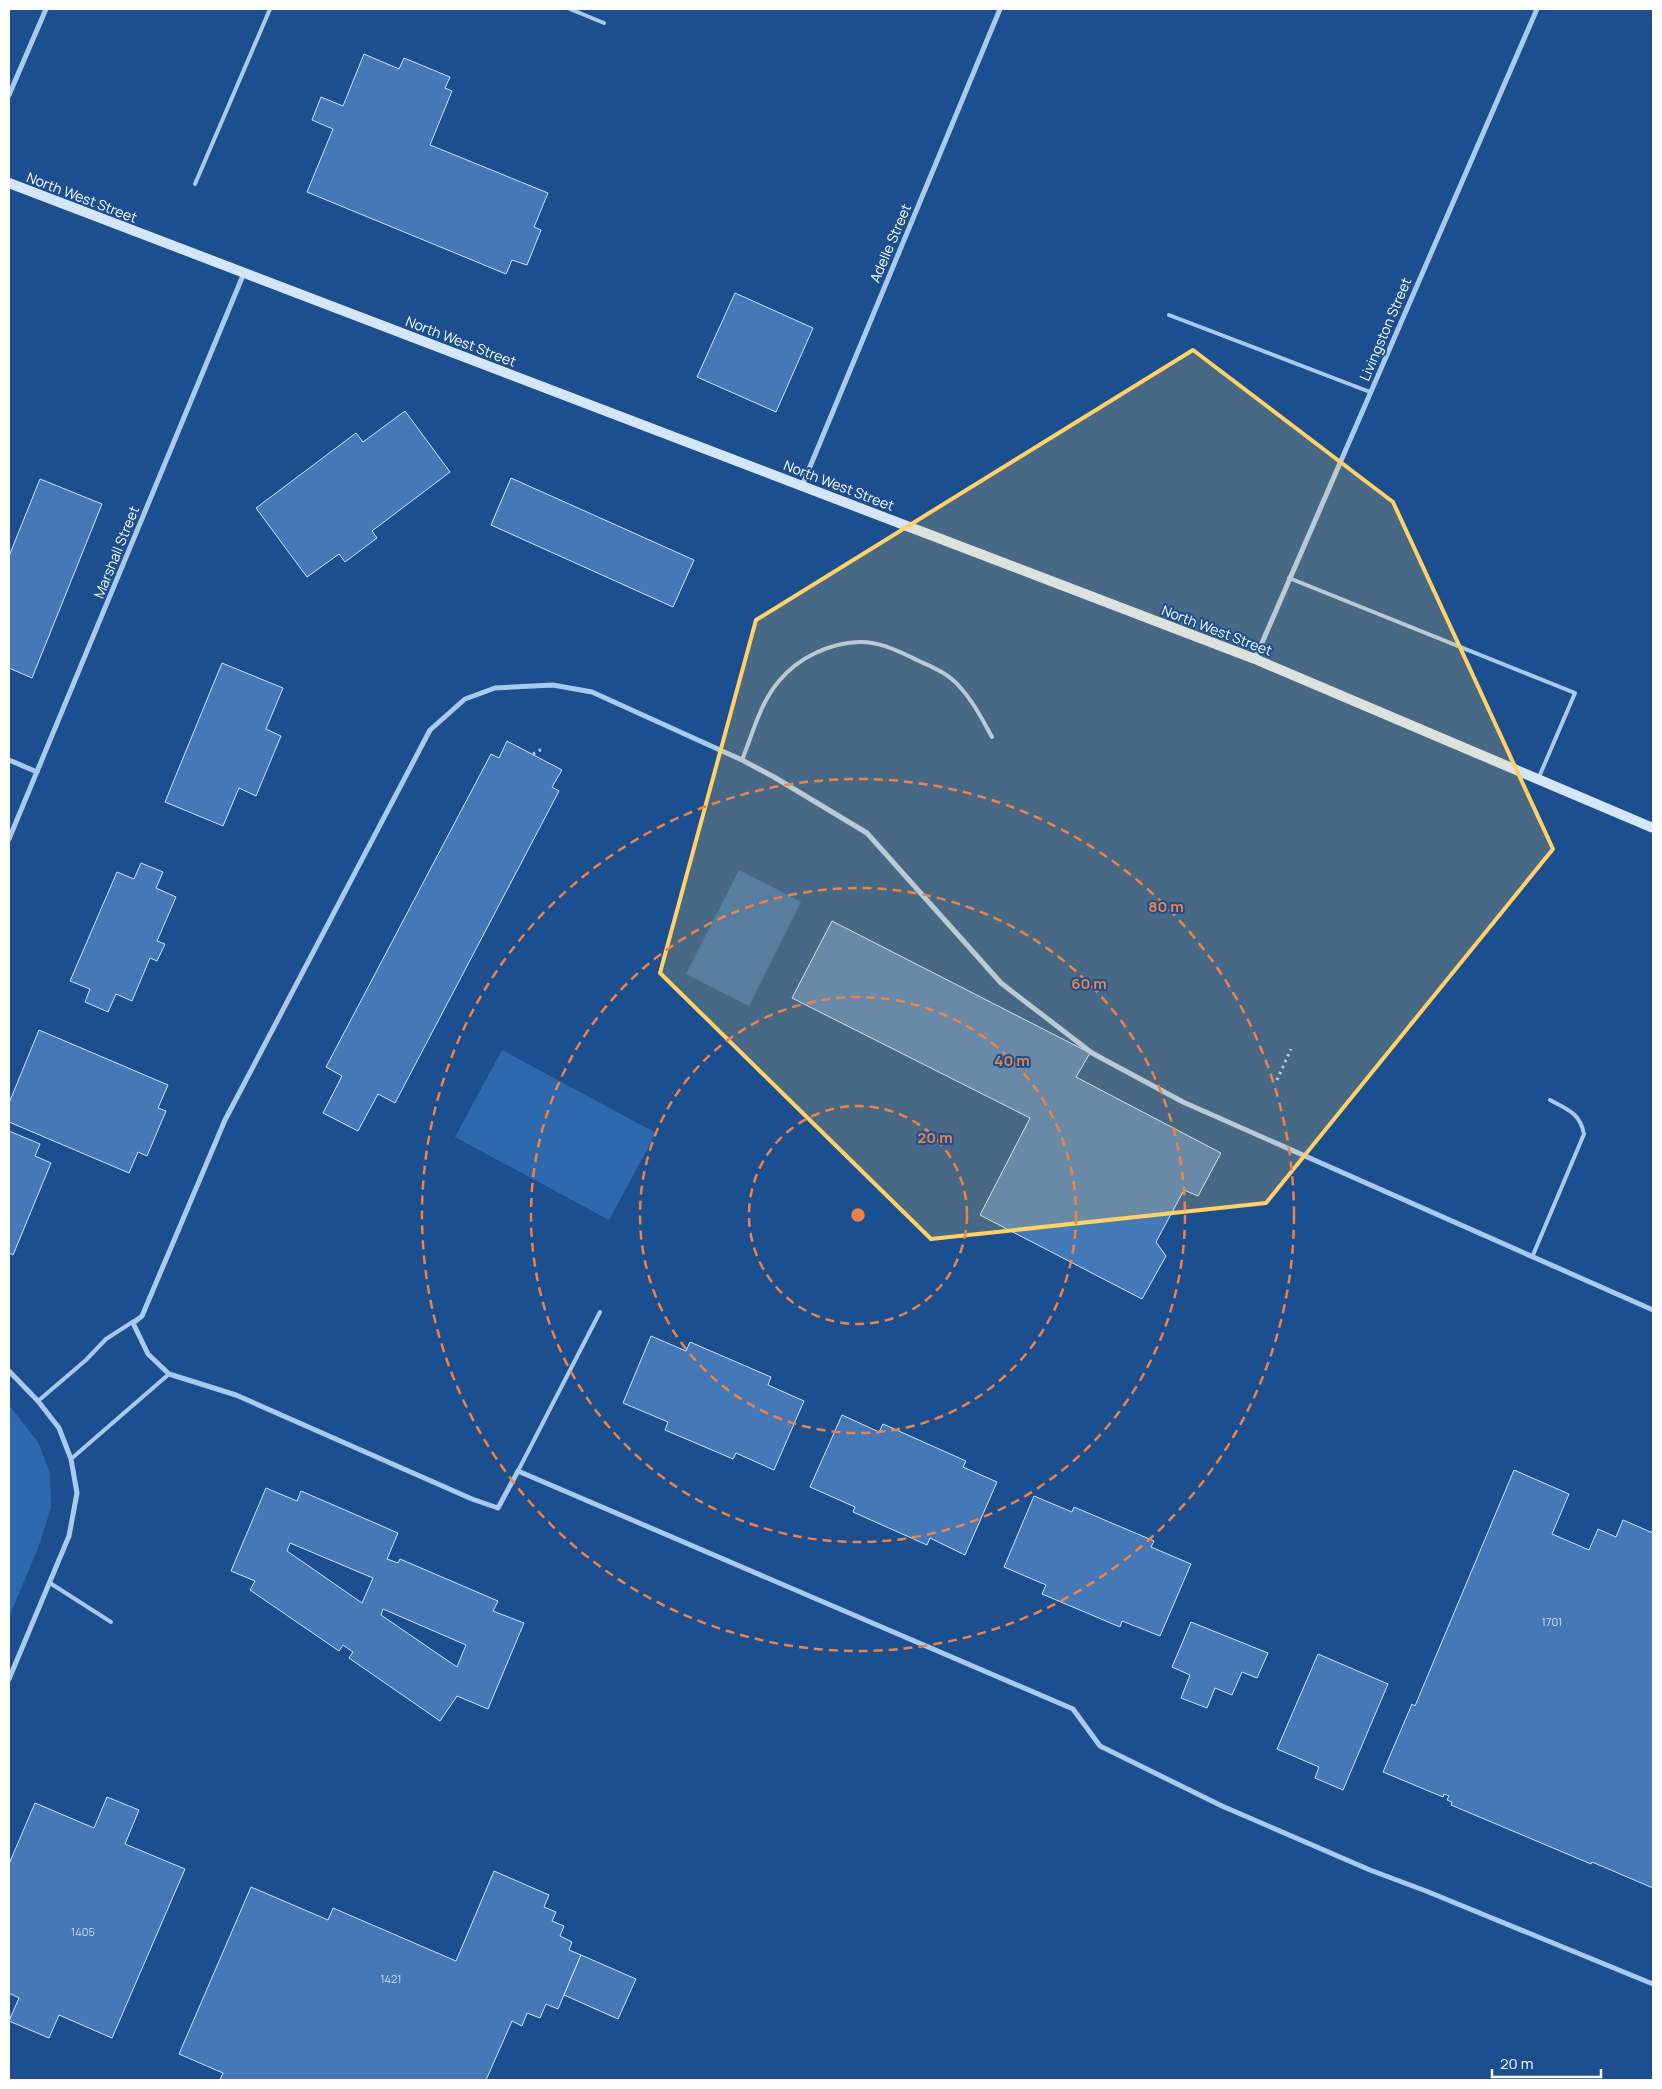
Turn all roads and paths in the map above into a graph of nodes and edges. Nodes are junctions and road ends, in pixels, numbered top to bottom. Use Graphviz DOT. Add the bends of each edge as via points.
graph roads {
  1 [pos="46,9"];
  2 [pos="270,9"];
  3 [pos="570,9"];
  4 [pos="1000,9"];
  5 [pos="1537,9"];
  6 [pos="604,23"];
  7 [pos="9,95"];
  8 [pos="9,184"];
  9 [pos="195,184"];
  10 [pos="244,273"];
  11 [pos="1169,315"];
  12 [pos="1370,392"];
  13 [pos="802,486"];
  14 [pos="1289,578"];
  15 [pos="1254,658"];
  16 [pos="992,737"];
  17 [pos="544,748"];
  18 [pos="533,754"];
  19 [pos="9,760"];
  20 [pos="742,760"];
  21 [pos="37,772"];
  22 [pos="1538,779"];
  23 [pos="1653,828"];
  24 [pos="9,839"];
  25 [pos="1291,1049"];
  26 [pos="1277,1080"];
  27 [pos="1550,1100"];
  28 [pos="1533,1255"];
  29 [pos="1653,1310"];
  30 [pos="600,1312"];
  31 [pos="142,1316"];
  32 [pos="9,1371"];
  33 [pos="169,1374"];
  34 [pos="38,1401"];
  35 [pos="71,1458"];
  36 [pos="518,1471"];
  37 [pos="50,1583"];
  38 [pos="110,1622"];
  39 [pos="9,1679"];
  40 [pos="1653,1984"];
  1 -- 7 [label="street"];
  2 -- 9 [label="lane"];
  3 -- 6 [label="lane"];
  4 -- 13 [label="street, Adelle Street"];
  5 -- 12 [label="street, Livingston Street"];
  8 -- 10 [label="street, North West Street"];
  10 -- 13 [label="street, North West Street"];
  10 -- 21 [label="street, Marshall Street"];
  11 -- 12 [label="lane"];
  12 -- 14 [label="street, Livingston Street"];
  13 -- 15 [label="street, North West Street"];
  14 -- 15 [label="street, Livingston Street"];
  14 -- 22 [label="lane" via="1575,693"];
  15 -- 22 [label="street, North West Street"];
  16 -- 20 [label="lane" via="976,708 947,676 900,651 860,642 824,648 780,679 768,696"];
  17 -- 18 [label="path"];
  19 -- 21 [label="street"];
  20 -- 28 [label="street" via="867,834 1001,983 1092,1053 1183,1102"];
  20 -- 31 [label="street" via="592,692 553,685 495,688 465,699 430,730 225,1120"];
  21 -- 24 [label="street, Marshall Street"];
  22 -- 23 [label="street, North West Street"];
  25 -- 26 [label="path"];
  27 -- 28 [label="lane" via="1576,1116 1582,1123 1584,1134"];
  28 -- 29 [label="street"];
  30 -- 36 [label="lane"];
  31 -- 33 [label="street" via="133,1323 148,1354"];
  31 -- 34 [label="lane" via="106,1339"];
  32 -- 34 [label="street"];
  33 -- 35 [label="lane"];
  33 -- 36 [label="street" via="236,1395 498,1508"];
  34 -- 35 [label="street" via="59,1428"];
  35 -- 37 [label="street" via="77,1494 69,1536"];
  36 -- 40 [label="street" via="1073,1709 1100,1746 1222,1806 1370,1870"];
  37 -- 38 [label="lane"];
  37 -- 39 [label="street"];
}
